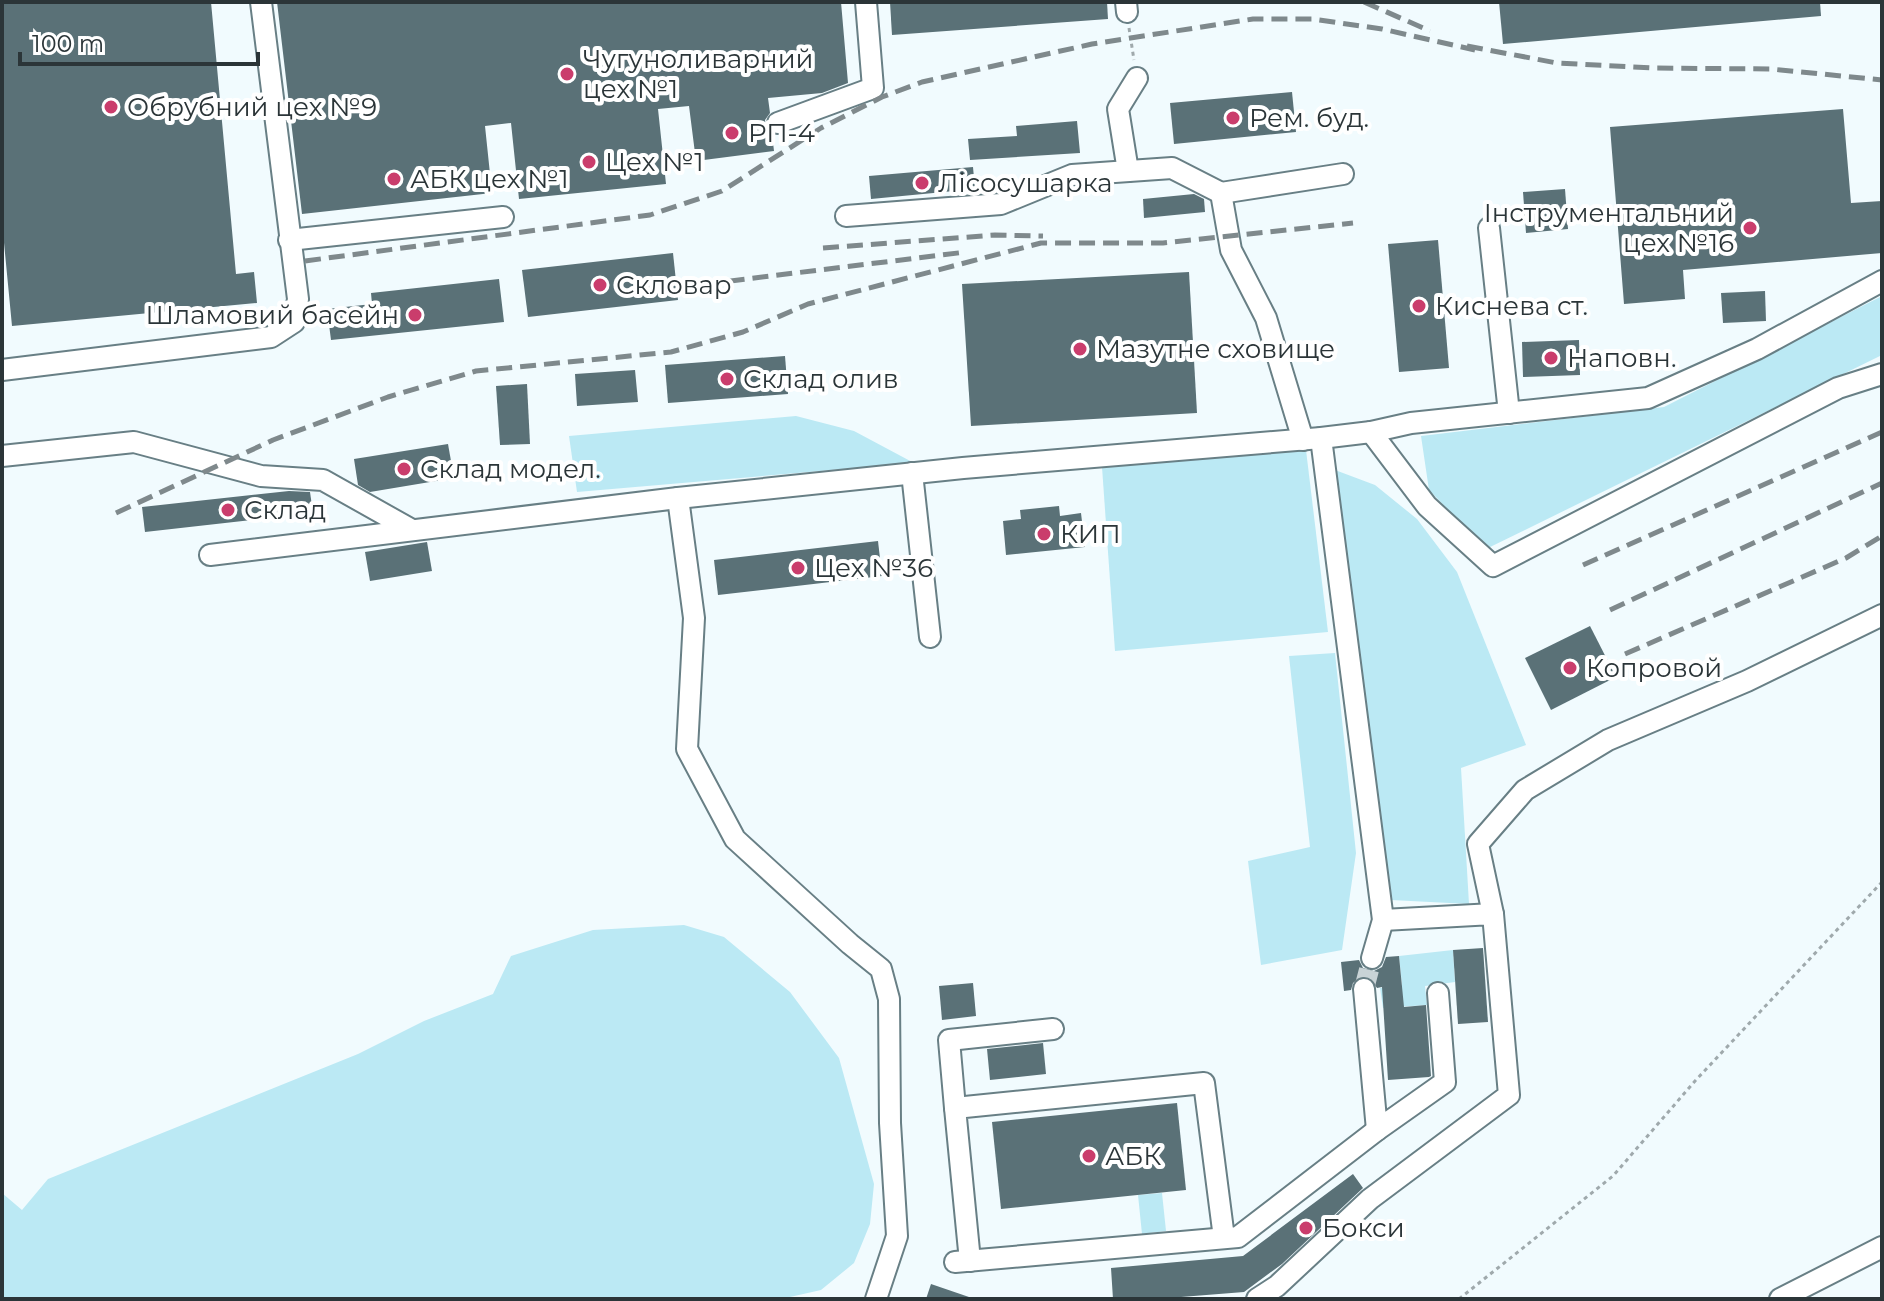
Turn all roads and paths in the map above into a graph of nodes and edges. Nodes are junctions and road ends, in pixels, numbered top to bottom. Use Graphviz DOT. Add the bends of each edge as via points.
graph roads {
  1 [pos="261,2"];
  2 [pos="866,2"];
  3 [pos="1127,7"];
  4 [pos="1137,78"];
  5 [pos="778,123"];
  6 [pos="1128,171"];
  7 [pos="1343,174"];
  8 [pos="1221,193"];
  9 [pos="846,216"];
  10 [pos="503,217"];
  11 [pos="1489,228"];
  12 [pos="289,240"];
  13 [pos="1882,281"];
  14 [pos="2,370"];
  15 [pos="1882,374"];
  16 [pos="1509,413"];
  17 [pos="1371,432"];
  18 [pos="1312,439"];
  19 [pos="2,456"];
  20 [pos="912,473"];
  21 [pos="678,498"];
  22 [pos="412,530"];
  23 [pos="210,555"];
  24 [pos="1882,615"];
  25 [pos="930,637"];
  26 [pos="1882,882"];
  27 [pos="1493,914"];
  28 [pos="1383,920"];
  29 [pos="1372,958"];
  30 [pos="1364,989"];
  31 [pos="1438,993"];
  32 [pos="1053,1029"];
  33 [pos="955,1108"];
  34 [pos="1377,1130"];
  35 [pos="1224,1238"];
  36 [pos="1882,1247"];
  37 [pos="1790,1296"];
  38 [pos="876,1299"];
  39 [pos="1257,1299"];
  40 [pos="1459,1299"];
  1 -- 12 [label="street"];
  2 -- 5 [label="street" via="873,88"];
  3 -- 4 [label="path"];
  4 -- 6 [label="street" via="1118,109"];
  6 -- 8 [label="street" via="1172,168"];
  6 -- 9 [label="street" via="1072,175 1001,204"];
  7 -- 8 [label="street"];
  8 -- 18 [label="street" via="1231,250 1266,318"];
  10 -- 12 [label="street"];
  11 -- 16 [label="street"];
  12 -- 14 [label="street" via="298,299 294,322 271,337"];
  13 -- 16 [label="street" via="1757,349 1648,398"];
  15 -- 17 [label="street" via="1838,388 1493,566 1427,506"];
  16 -- 17 [label="street"];
  17 -- 18 [label="street"];
  18 -- 20 [label="street"];
  18 -- 28 [label="street"];
  19 -- 22 [label="street" via="134,442 261,476 323,480"];
  20 -- 21 [label="street"];
  20 -- 25 [label="street"];
  21 -- 22 [label="street"];
  21 -- 38 [label="street" via="694,618 687,749 735,839 881,969 889,999 897,1236"];
  22 -- 23 [label="street"];
  24 -- 27 [label="street" via="1747,681 1608,740 1525,790 1478,844"];
  26 -- 40 [label="path" via="1613,1176"];
  27 -- 28 [label="street"];
  27 -- 39 [label="street" via="1509,1095 1370,1199"];
  28 -- 29 [label="street"];
  30 -- 34 [label="street"];
  31 -- 34 [label="street" via="1445,1082"];
  32 -- 33 [label="street" via="949,1040"];
  33 -- 35 [label="street" via="1204,1083"];
  33 -- 35 [label="street" via="962,1262"];
  34 -- 35 [label="street" via="1238,1237"];
  36 -- 37 [label="street"];
}
